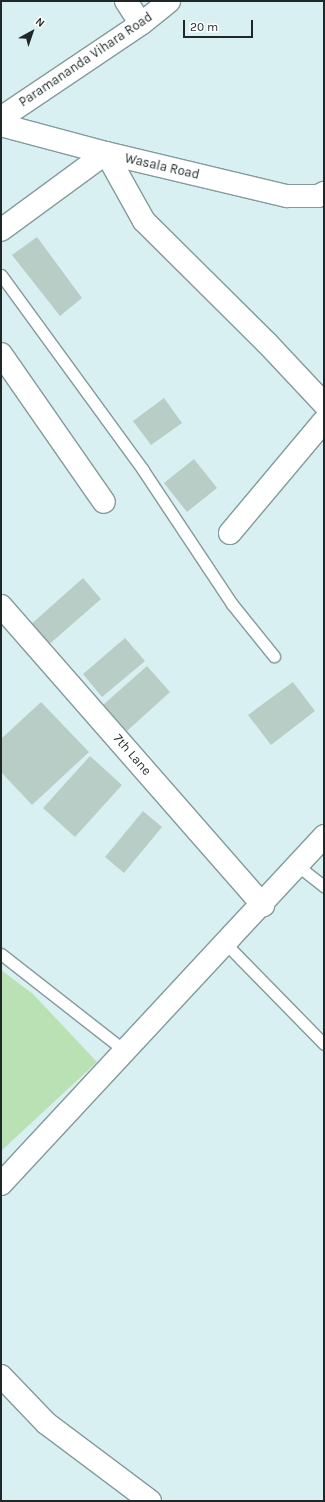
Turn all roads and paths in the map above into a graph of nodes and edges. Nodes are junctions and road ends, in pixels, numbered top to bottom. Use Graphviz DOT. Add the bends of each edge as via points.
graph roads {
  1 [pos="126,1"];
  2 [pos="169,1"];
  3 [pos="141,24"];
  4 [pos="1,118"];
  5 [pos="1,125"];
  6 [pos="106,154"];
  7 [pos="324,193"];
  8 [pos="1,230"];
  9 [pos="1,275"];
  10 [pos="1,354"];
  11 [pos="324,404"];
  12 [pos="324,421"];
  13 [pos="104,502"];
  14 [pos="230,533"];
  15 [pos="1,606"];
  16 [pos="274,656"];
  17 [pos="324,836"];
  18 [pos="298,866"];
  19 [pos="324,886"];
  20 [pos="263,905"];
  21 [pos="226,944"];
  22 [pos="1,954"];
  23 [pos="324,1044"];
  24 [pos="125,1051"];
  25 [pos="1,1184"];
  26 [pos="1,1376"];
  27 [pos="150,1501"];
  1 -- 3 [label="street"];
  2 -- 3 [label="street, Paramananda Vihara Road"];
  3 -- 4 [label="street, Paramananda Vihara Road"];
  5 -- 6 [label="street, Wasala Road"];
  6 -- 7 [label="street, Wasala Road" via="287,196 318,196"];
  6 -- 8 [label="street"];
  6 -- 11 [label="street" via="144,221 267,343"];
  9 -- 16 [label="lane" via="143,470 232,604"];
  10 -- 13 [label="street"];
  12 -- 14 [label="street"];
  15 -- 20 [label="street, 7th Lane"];
  17 -- 18 [label="street"];
  18 -- 19 [label="lane"];
  18 -- 20 [label="street"];
  20 -- 21 [label="street"];
  21 -- 23 [label="lane"];
  21 -- 24 [label="street"];
  22 -- 24 [label="lane"];
  24 -- 25 [label="street"];
  26 -- 27 [label="street" via="46,1423"];
}
